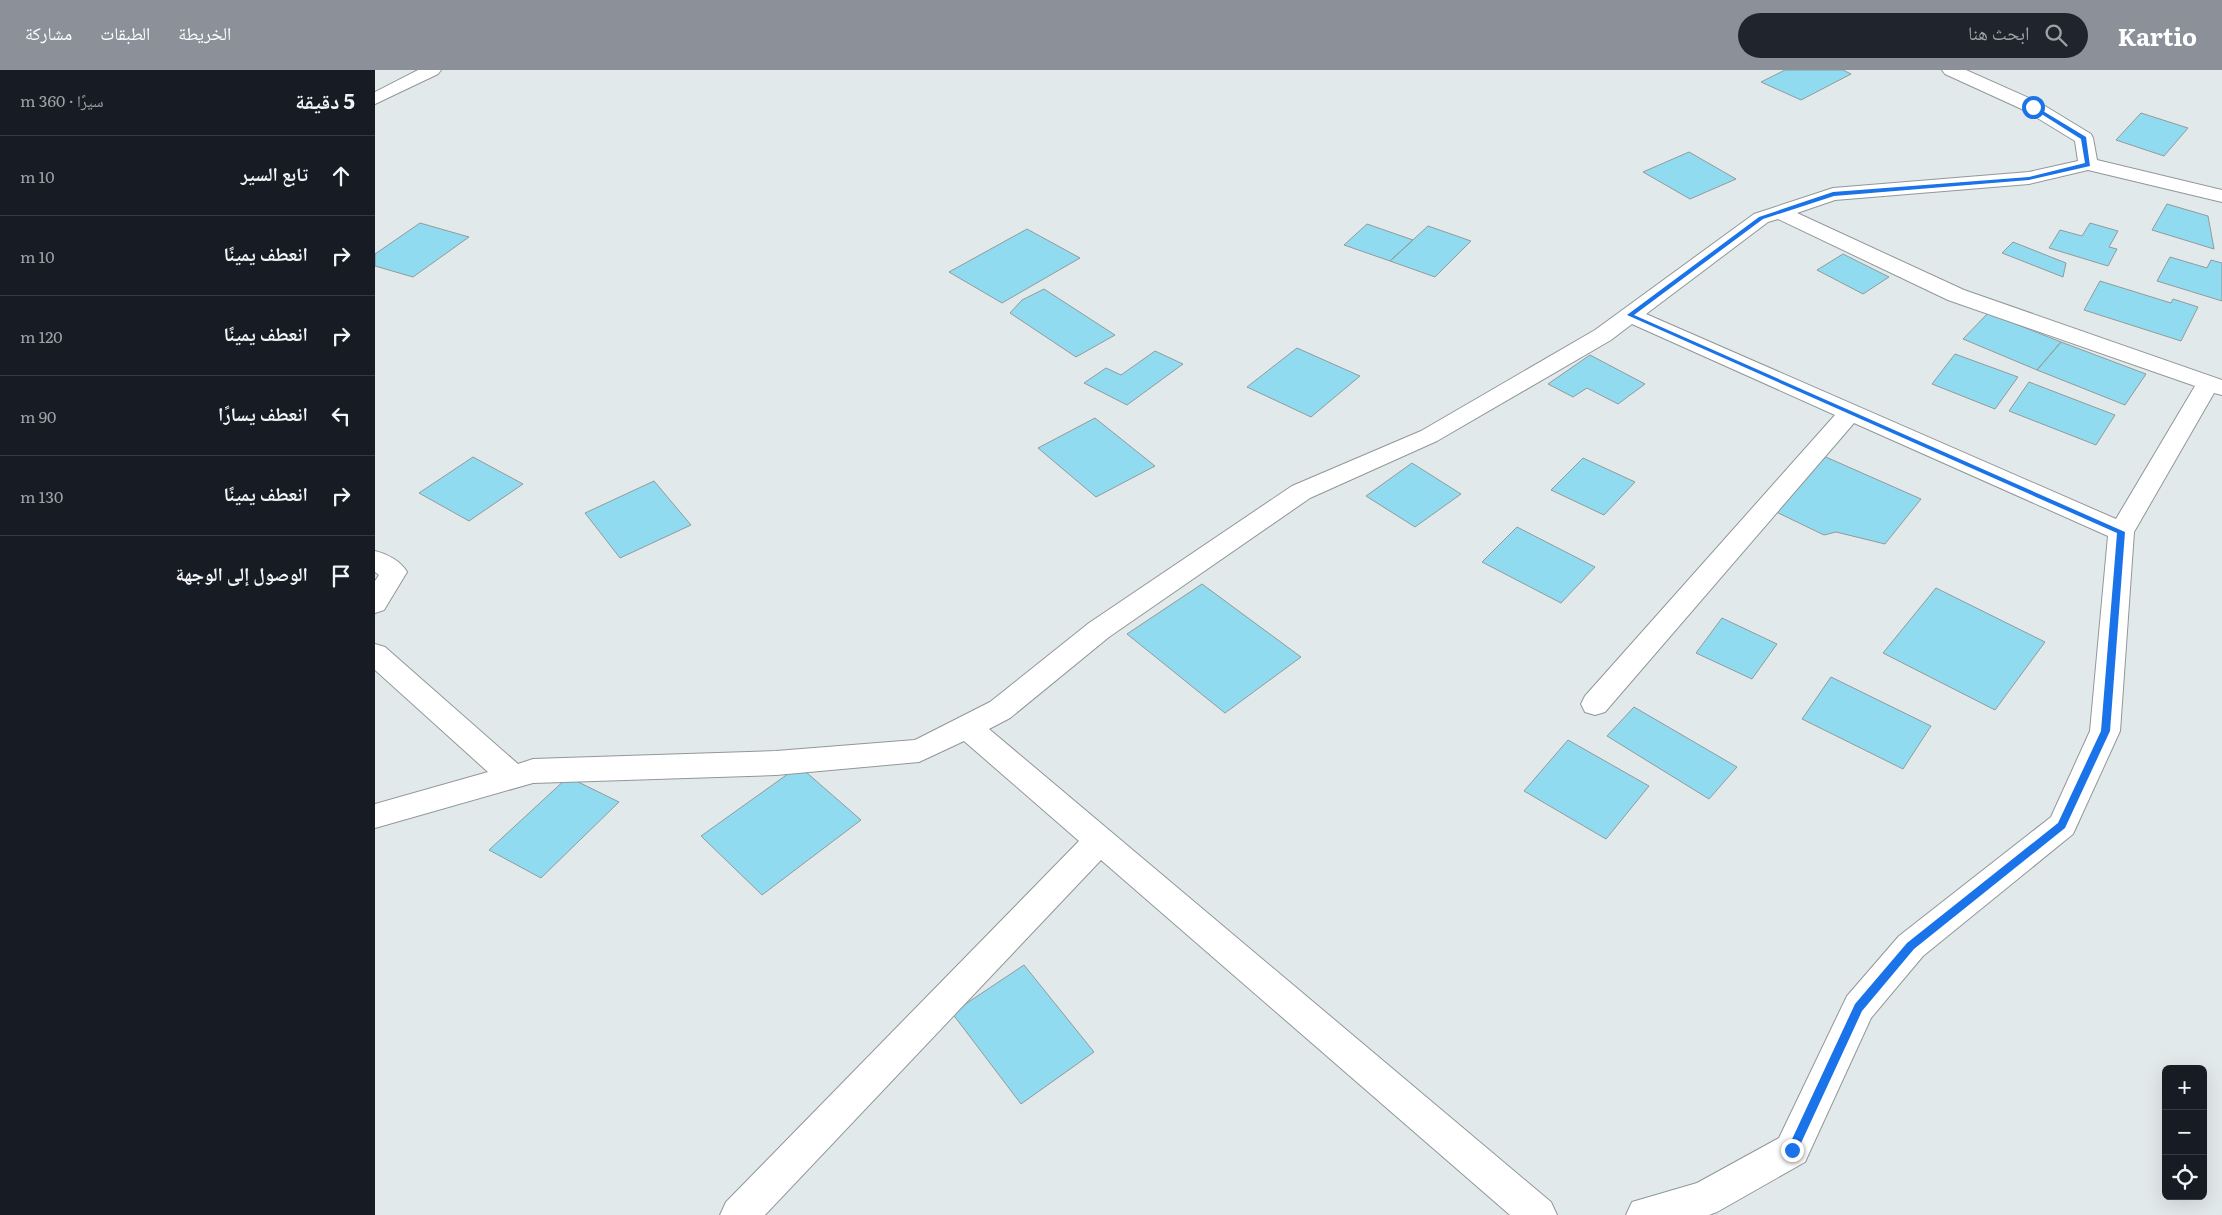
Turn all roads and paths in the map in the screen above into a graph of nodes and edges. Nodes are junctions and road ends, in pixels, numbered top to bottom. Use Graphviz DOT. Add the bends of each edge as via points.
graph roads {
  1 [pos="432,70"];
  2 [pos="1951,70"];
  3 [pos="375,99"];
  4 [pos="2088,164"];
  5 [pos="2222,196"];
  6 [pos="1779,212"];
  7 [pos="1630,315"];
  8 [pos="2215,386"];
  9 [pos="1850,412"];
  10 [pos="2121,532"];
  11 [pos="375,560"];
  12 [pos="375,604"];
  13 [pos="375,654"];
  14 [pos="1595,704"];
  15 [pos="967,727"];
  16 [pos="513,778"];
  17 [pos="375,816"];
  18 [pos="1100,840"];
  19 [pos="739,1215"];
  20 [pos="1538,1215"];
  21 [pos="1645,1215"];
  1 -- 3 [label="street"];
  2 -- 4 [label="street" via="2033,107 2084,138"];
  4 -- 5 [label="street"];
  4 -- 6 [label="street" via="2029,178 1833,194"];
  6 -- 7 [label="street" via="1761,218"];
  6 -- 8 [label="street" via="1956,295"];
  7 -- 9 [label="street"];
  7 -- 15 [label="street" via="1603,335 1429,436 1301,492 1099,630 1000,710"];
  8 -- 10 [label="street"];
  9 -- 10 [label="street"];
  9 -- 14 [label="street"];
  10 -- 21 [label="street" via="2105,731 2062,825 1911,946 1859,1007 1792,1150 1704,1199"];
  11 -- 12 [label="street" via="394,572"];
  13 -- 16 [label="street"];
  15 -- 16 [label="street" via="919,751 776,763 533,771"];
  15 -- 18 [label="street"];
  16 -- 17 [label="street"];
  18 -- 19 [label="street"];
  18 -- 20 [label="street"];
}
